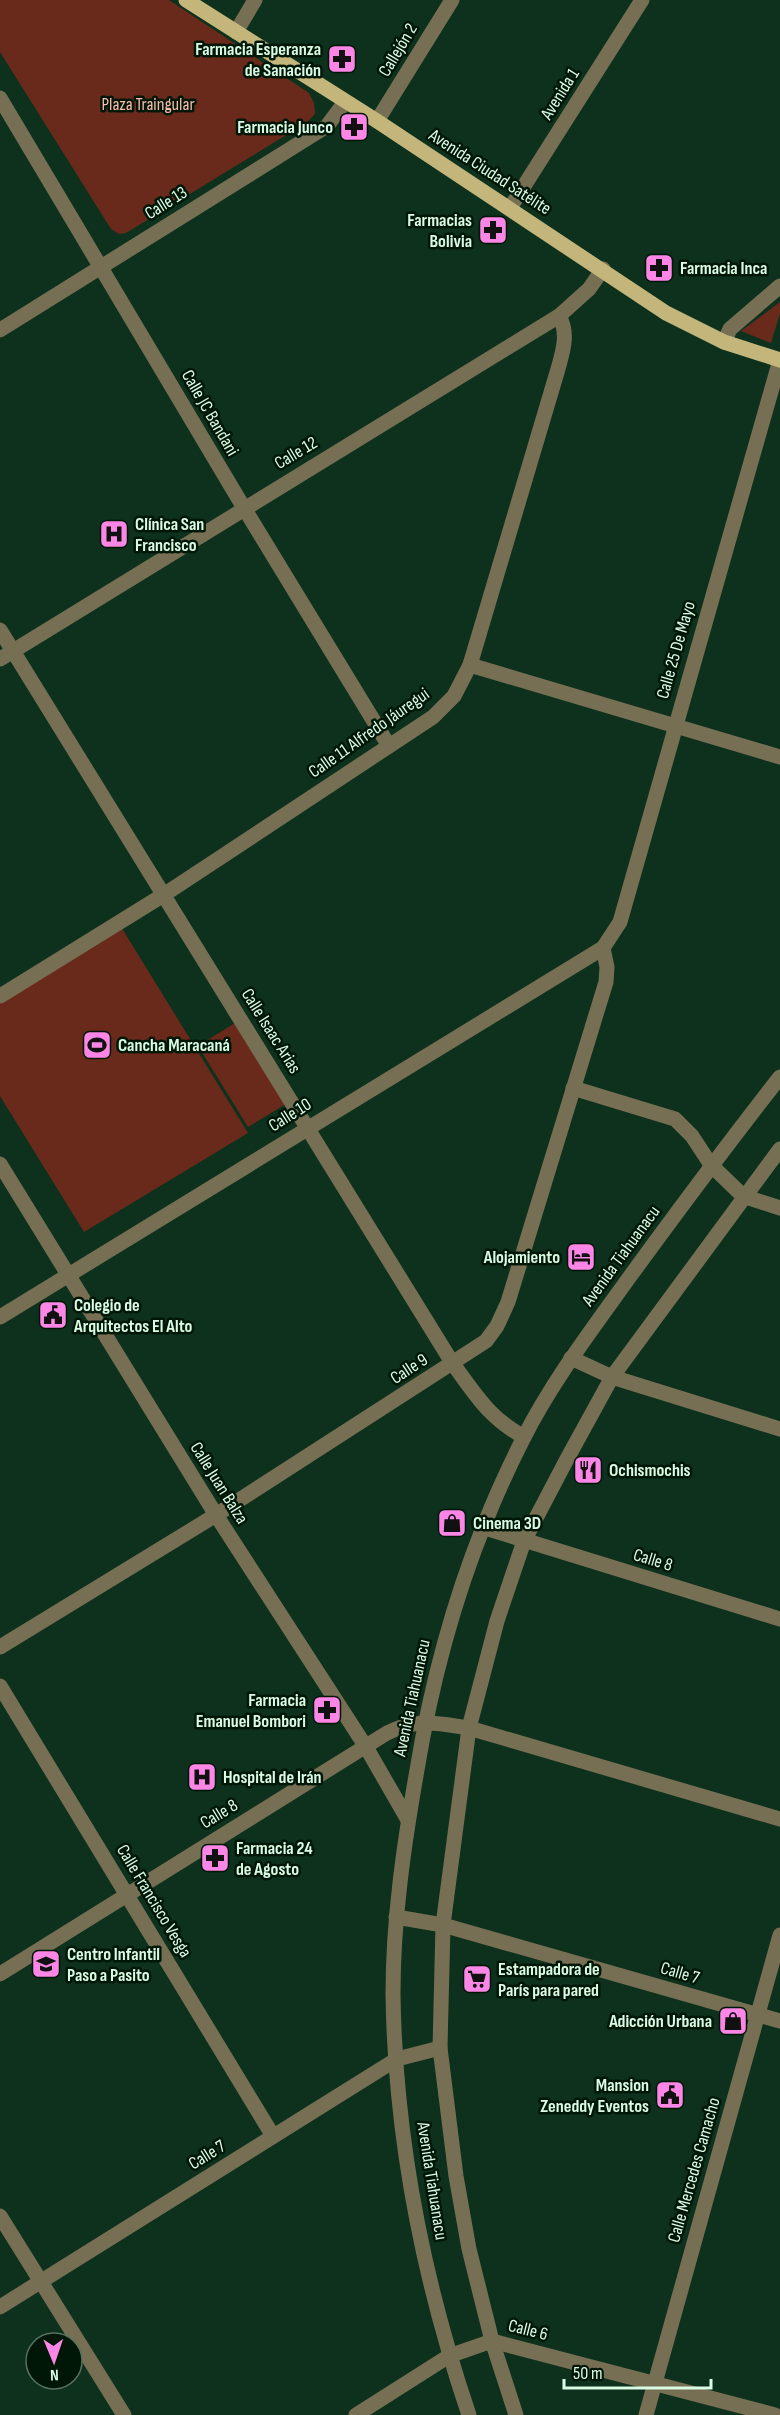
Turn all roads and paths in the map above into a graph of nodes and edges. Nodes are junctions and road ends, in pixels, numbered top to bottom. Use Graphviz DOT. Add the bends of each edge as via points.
graph roads {
  1 [pos="186,0"];
  2 [pos="255,0"];
  3 [pos="452,0"];
  4 [pos="642,0"];
  5 [pos="236,32"];
  6 [pos="0,98"];
  7 [pos="345,102"];
  8 [pos="377,121"];
  9 [pos="510,208"];
  10 [pos="102,266"];
  11 [pos="603,270"];
  12 [pos="780,286"];
  13 [pos="559,316"];
  14 [pos="0,330"];
  15 [pos="724,342"];
  16 [pos="780,360"];
  17 [pos="244,508"];
  18 [pos="0,630"];
  19 [pos="6,655"];
  20 [pos="470,665"];
  21 [pos="675,725"];
  22 [pos="389,746"];
  23 [pos="780,757"];
  24 [pos="165,894"];
  25 [pos="603,948"];
  26 [pos="0,996"];
  27 [pos="780,1077"];
  28 [pos="573,1088"];
  29 [pos="307,1127"];
  30 [pos="780,1149"];
  31 [pos="0,1164"];
  32 [pos="711,1165"];
  33 [pos="744,1196"];
  34 [pos="780,1208"];
  35 [pos="69,1276"];
  36 [pos="0,1317"];
  37 [pos="571,1358"];
  38 [pos="453,1364"];
  39 [pos="612,1377"];
  40 [pos="780,1429"];
  41 [pos="524,1437"];
  42 [pos="216,1515"];
  43 [pos="482,1527"];
  44 [pos="524,1541"];
  45 [pos="780,1619"];
  46 [pos="0,1647"];
  47 [pos="0,1686"];
  48 [pos="425,1722"];
  49 [pos="469,1728"];
  50 [pos="366,1747"];
  51 [pos="780,1818"];
  52 [pos="408,1821"];
  53 [pos="127,1893"];
  54 [pos="396,1917"];
  55 [pos="443,1925"];
  56 [pos="780,1935"];
  57 [pos="0,1974"];
  58 [pos="758,2015"];
  59 [pos="780,2021"];
  60 [pos="440,2048"];
  61 [pos="396,2059"];
  62 [pos="273,2136"];
  63 [pos="0,2216"];
  64 [pos="41,2282"];
  65 [pos="0,2307"];
  66 [pos="492,2341"];
  67 [pos="449,2356"];
  68 [pos="654,2383"];
  69 [pos="124,2415"];
  70 [pos="356,2415"];
  71 [pos="469,2415"];
  72 [pos="516,2415"];
  73 [pos="646,2415"];
  74 [pos="775,2415"];
  1 -- 5 [label="main road, Avenida Ciudad Satélite"];
  2 -- 5 [label="street"];
  3 -- 8 [label="street, Callejón 2"];
  4 -- 9 [label="street, Avenida 1"];
  5 -- 7 [label="main road, Avenida Ciudad Satélite"];
  6 -- 10 [label="street, Calle JC Bandani"];
  7 -- 8 [label="main road, Avenida Ciudad Satélite"];
  7 -- 10 [label="street, Calle 13" via="327,126"];
  8 -- 9 [label="main road, Avenida Ciudad Satélite"];
  9 -- 11 [label="main road, Avenida Ciudad Satélite"];
  10 -- 14 [label="street, Calle 13"];
  10 -- 17 [label="street, Calle JC Bandani"];
  11 -- 13 [label="street, Calle 12" via="589,289"];
  11 -- 15 [label="main road, Avenida Ciudad Satélite" via="666,313"];
  12 -- 15 [label="street" via="730,329"];
  13 -- 17 [label="street, Calle 12"];
  13 -- 20 [label="street, Calle 11 Alfredo Jáuregui" via="565,327 564,348"];
  15 -- 16 [label="main road, Avenida Ciudad Satélite"];
  16 -- 21 [label="street, Calle 25 De Mayo"];
  17 -- 19 [label="street, Calle 12"];
  17 -- 22 [label="street, Calle JC Bandani"];
  18 -- 19 [label="street, Calle Isaac Arias"];
  19 -- 24 [label="street, Calle Isaac Arias"];
  20 -- 21 [label="street"];
  20 -- 22 [label="street, Calle 11 Alfredo Jáuregui" via="454,696 433,717"];
  21 -- 23 [label="street"];
  21 -- 25 [label="street, Calle 25 De Mayo" via="620,922"];
  22 -- 24 [label="street, Calle 11 Alfredo Jáuregui"];
  24 -- 26 [label="street, Calle 11 Alfredo Jáuregui"];
  24 -- 29 [label="street, Calle Isaac Arias"];
  25 -- 28 [label="street, Calle 9" via="606,982"];
  25 -- 29 [label="street, Calle 10"];
  27 -- 32 [label="street, Avenida Tiahuanacu"];
  28 -- 32 [label="street" via="675,1119"];
  28 -- 38 [label="street, Calle 9" via="508,1302 486,1341"];
  29 -- 35 [label="street, Calle 10"];
  29 -- 38 [label="street, Calle Isaac Arias"];
  30 -- 33 [label="street, Avenida Tiahuanacu"];
  31 -- 35 [label="street, Calle Juan Balza"];
  32 -- 33 [label="street"];
  32 -- 37 [label="street, Avenida Tiahuanacu"];
  33 -- 34 [label="street"];
  33 -- 39 [label="street, Avenida Tiahuanacu"];
  35 -- 36 [label="street, Calle 10"];
  35 -- 42 [label="street, Calle Juan Balza"];
  37 -- 39 [label="street"];
  37 -- 41 [label="street, Avenida Tiahuanacu"];
  38 -- 41 [label="street, Calle Isaac Arias" via="488,1413"];
  38 -- 42 [label="street, Calle 9"];
  39 -- 40 [label="street"];
  39 -- 44 [label="street, Avenida Tiahuanacu"];
  41 -- 43 [label="street, Avenida Tiahuanacu"];
  42 -- 46 [label="street, Calle 9"];
  42 -- 50 [label="street, Calle Juan Balza"];
  43 -- 44 [label="street, Calle 8"];
  43 -- 48 [label="street, Avenida Tiahuanacu" via="452,1612"];
  44 -- 45 [label="street, Calle 8"];
  44 -- 49 [label="street, Avenida Tiahuanacu" via="496,1621"];
  47 -- 53 [label="street, Calle Francisco Vesga"];
  48 -- 49 [label="street, Calle 8"];
  48 -- 50 [label="street, Calle 8" via="407,1724"];
  48 -- 52 [label="street, Avenida Tiahuanacu"];
  49 -- 51 [label="street, Calle 8"];
  49 -- 55 [label="street, Avenida Tiahuanacu"];
  50 -- 52 [label="street, Calle Juan Balza"];
  50 -- 53 [label="street, Calle 8"];
  52 -- 54 [label="street, Avenida Tiahuanacu"];
  53 -- 57 [label="street, Calle 8"];
  53 -- 62 [label="street, Calle Francisco Vesga"];
  54 -- 55 [label="street, Calle 7"];
  54 -- 61 [label="street, Avenida Tiahuanacu"];
  55 -- 58 [label="street, Calle 7"];
  55 -- 60 [label="street, Avenida Tiahuanacu"];
  56 -- 58 [label="street, Calle Mercedes Camacho"];
  58 -- 59 [label="street, Calle 7"];
  58 -- 68 [label="street, Calle Mercedes Camacho"];
  60 -- 61 [label="street, Calle 7"];
  60 -- 66 [label="street, Avenida Tiahuanacu" via="467,2239"];
  61 -- 62 [label="street, Calle 7"];
  61 -- 67 [label="street, Avenida Tiahuanacu" via="412,2195"];
  62 -- 64 [label="street, Calle 7"];
  63 -- 64 [label="street"];
  64 -- 65 [label="street, Calle 7"];
  64 -- 69 [label="street"];
  66 -- 67 [label="street, Calle 6"];
  66 -- 68 [label="street, Calle 6"];
  66 -- 72 [label="street, Avenida Tiahuanacu"];
  67 -- 70 [label="street, Calle 6"];
  67 -- 71 [label="street, Avenida Tiahuanacu"];
  68 -- 73 [label="street, Calle Mercedes Camacho"];
  68 -- 74 [label="street, Calle 6"];
}
